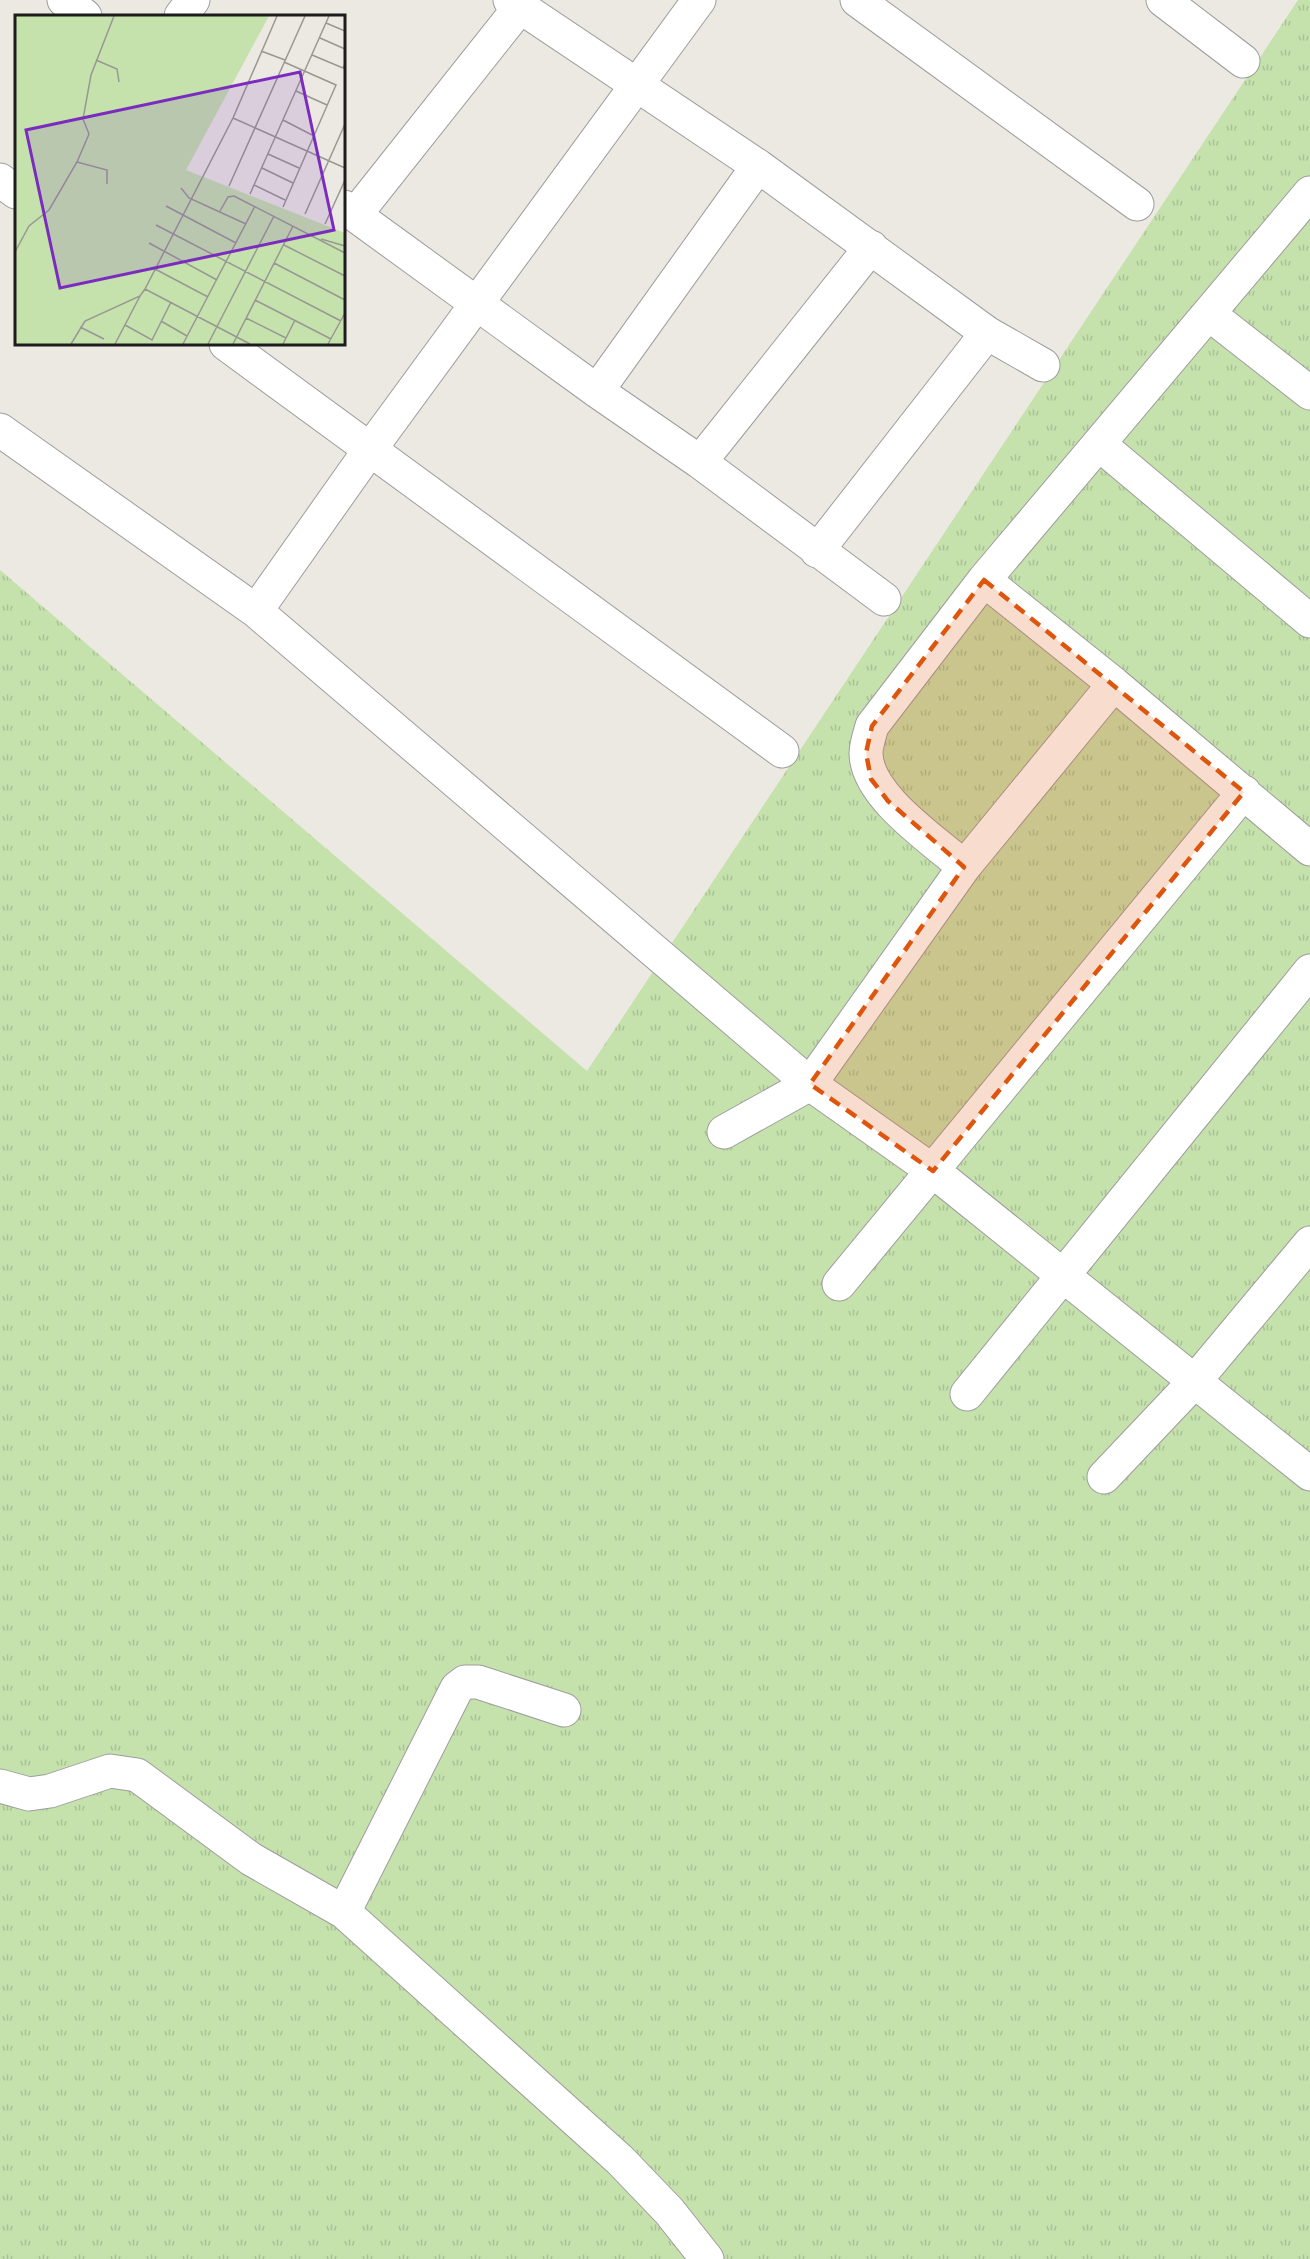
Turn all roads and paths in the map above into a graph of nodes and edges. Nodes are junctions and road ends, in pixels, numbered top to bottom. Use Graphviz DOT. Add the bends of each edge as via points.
graph roads {
  1 [pos="64,0"];
  2 [pos="193,0"];
  3 [pos="699,0"];
  4 [pos="858,0"];
  5 [pos="1163,0"];
  6 [pos="515,4"];
  7 [pos="84,15"];
  8 [pos="182,15"];
  9 [pos="1244,61"];
  10 [pos="638,86"];
  11 [pos="758,166"];
  12 [pos="0,180"];
  13 [pos="15,191"];
  14 [pos="1310,193"];
  15 [pos="1137,204"];
  16 [pos="349,211"];
  17 [pos="871,247"];
  18 [pos="477,303"];
  19 [pos="1209,314"];
  20 [pos="987,333"];
  21 [pos="227,345"];
  22 [pos="1042,365"];
  23 [pos="597,391"];
  24 [pos="1310,393"];
  25 [pos="0,430"];
  26 [pos="1099,444"];
  27 [pos="371,448"];
  28 [pos="700,462"];
  29 [pos="817,551"];
  30 [pos="984,580"];
  31 [pos="884,599"];
  32 [pos="256,610"];
  33 [pos="1310,621"];
  34 [pos="1114,684"];
  35 [pos="782,751"];
  36 [pos="1244,792"];
  37 [pos="1310,849"];
  38 [pos="964,867"];
  39 [pos="1310,970"];
  40 [pos="810,1084"];
  41 [pos="724,1132"];
  42 [pos="933,1171"];
  43 [pos="1310,1243"];
  44 [pos="1064,1275"];
  45 [pos="840,1284"];
  46 [pos="1194,1382"];
  47 [pos="967,1394"];
  48 [pos="1310,1474"];
  49 [pos="1104,1477"];
  50 [pos="564,1710"];
  51 [pos="0,1786"];
  52 [pos="344,1912"];
  53 [pos="707,2259"];
  1 -- 7 [label="street"];
  2 -- 8 [label="street"];
  3 -- 10 [label="street"];
  4 -- 15 [label="street"];
  5 -- 9 [label="street"];
  6 -- 10 [label="street"];
  6 -- 16 [label="street"];
  10 -- 11 [label="street"];
  10 -- 18 [label="street"];
  11 -- 17 [label="street"];
  11 -- 23 [label="street"];
  12 -- 13 [label="street"];
  14 -- 19 [label="street"];
  16 -- 18 [label="street"];
  17 -- 20 [label="street"];
  17 -- 28 [label="street"];
  18 -- 23 [label="street"];
  18 -- 27 [label="street"];
  19 -- 24 [label="street"];
  19 -- 26 [label="street"];
  20 -- 22 [label="street"];
  20 -- 29 [label="street"];
  21 -- 27 [label="street"];
  23 -- 28 [label="street"];
  25 -- 32 [label="street"];
  26 -- 30 [label="street"];
  26 -- 33 [label="street"];
  27 -- 32 [label="street"];
  27 -- 35 [label="street"];
  28 -- 29 [label="street"];
  29 -- 31 [label="street"];
  30 -- 34 [label="street"];
  30 -- 38 [label="street" via="872,726 866,753 872,779 888,801"];
  32 -- 40 [label="street"];
  34 -- 36 [label="street"];
  34 -- 38 [label="street"];
  36 -- 37 [label="street"];
  36 -- 42 [label="street"];
  38 -- 40 [label="street"];
  39 -- 44 [label="street"];
  40 -- 41 [label="street"];
  40 -- 42 [label="street"];
  42 -- 44 [label="street"];
  42 -- 45 [label="street"];
  43 -- 46 [label="street"];
  44 -- 46 [label="street"];
  44 -- 47 [label="street"];
  46 -- 48 [label="street"];
  46 -- 49 [label="street"];
  50 -- 52 [label="street" via="478,1682 465,1682 456,1688"];
  51 -- 52 [label="street" via="29,1794 110,1771 137,1775 251,1858"];
  52 -- 53 [label="street" via="620,2160 669,2211"];
}
